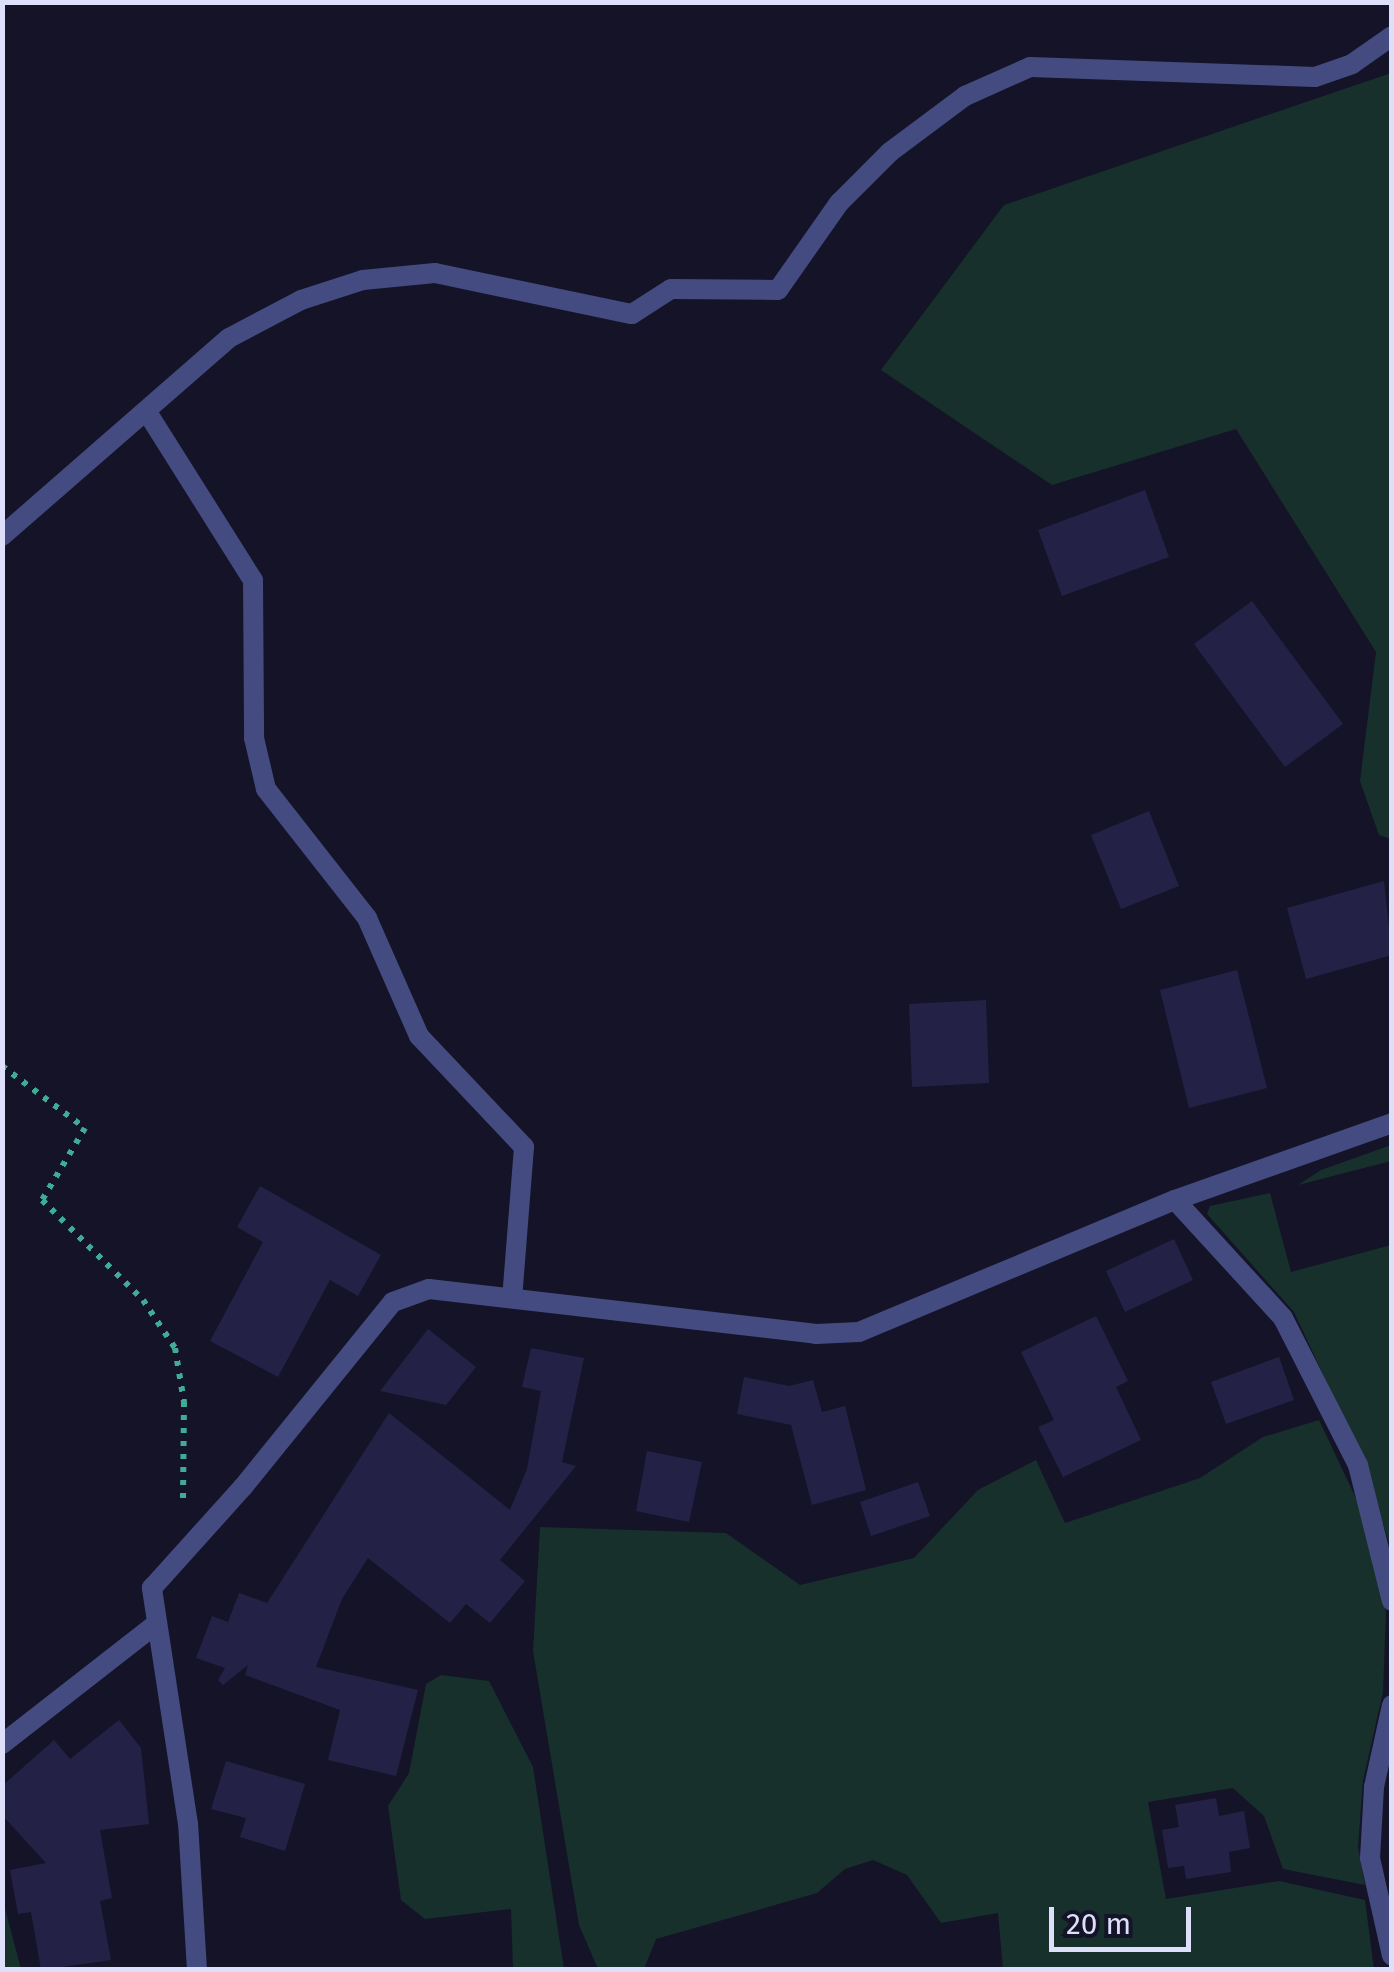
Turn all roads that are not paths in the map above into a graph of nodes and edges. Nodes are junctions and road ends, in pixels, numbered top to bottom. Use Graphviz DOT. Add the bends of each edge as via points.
graph roads {
  1 [pos="1392,36"];
  2 [pos="147,412"];
  3 [pos="2,536"];
  4 [pos="1392,1123"];
  5 [pos="1175,1200"];
  6 [pos="512,1298"];
  7 [pos="1392,1601"];
  8 [pos="156,1624"];
  9 [pos="1392,1705"];
  10 [pos="2,1744"];
  11 [pos="1392,1956"];
  12 [pos="197,1970"];
  1 -- 2 [label="street" via="1352,64 1315,78 1030,67 965,96 890,152 838,203 778,290 671,289 632,314 435,273 363,280 301,300 229,338"];
  2 -- 3 [label="street"];
  2 -- 6 [label="street" via="253,580 254,738 266,789 367,918 419,1036 524,1147"];
  4 -- 5 [label="street"];
  5 -- 6 [label="street" via="858,1332 816,1334"];
  5 -- 7 [label="street" via="1262,1289 1305,1357 1358,1465"];
  6 -- 8 [label="street" via="430,1289 393,1302 244,1488 152,1588"];
  8 -- 10 [label="street"];
  8 -- 12 [label="street" via="188,1824"];
  9 -- 11 [label="street" via="1374,1786 1370,1858"];
}
